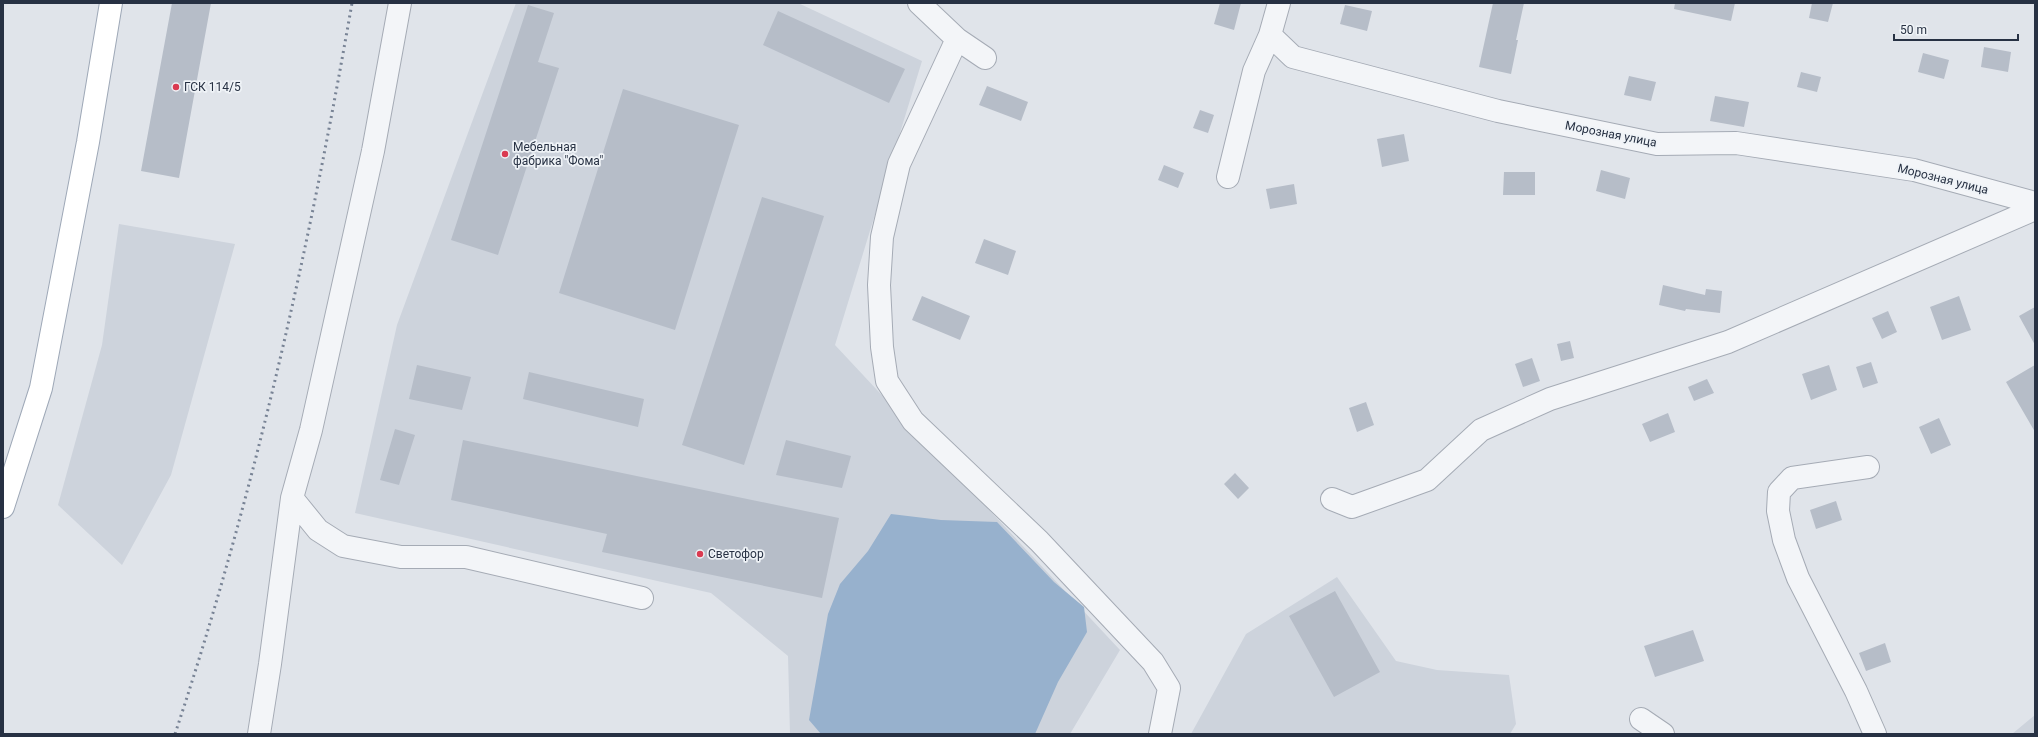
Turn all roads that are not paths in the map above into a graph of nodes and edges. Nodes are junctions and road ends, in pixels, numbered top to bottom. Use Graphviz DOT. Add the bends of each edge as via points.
graph roads {
  1 [pos="111,3"];
  2 [pos="400,3"];
  3 [pos="919,3"];
  4 [pos="1279,3"];
  5 [pos="1270,35"];
  6 [pos="957,39"];
  7 [pos="985,58"];
  8 [pos="1228,177"];
  9 [pos="2035,203"];
  10 [pos="2035,209"];
  11 [pos="1868,467"];
  12 [pos="292,498"];
  13 [pos="1332,499"];
  14 [pos="3,507"];
  15 [pos="642,598"];
  16 [pos="1641,719"];
  17 [pos="258,734"];
  18 [pos="1160,734"];
  19 [pos="1662,734"];
  20 [pos="1875,734"];
  1 -- 14 [label="main road" via="87,149 41,388"];
  2 -- 12 [label="street" via="373,151 311,430"];
  3 -- 6 [label="street"];
  4 -- 5 [label="street"];
  5 -- 8 [label="street" via="1254,71"];
  5 -- 9 [label="street, Морозная улица" via="1293,57 1498,111 1657,144 1736,143 1914,170"];
  6 -- 7 [label="street"];
  6 -- 18 [label="street" via="899,164 882,237 879,285 882,347 887,381 913,421 1039,541 1153,662 1169,688"];
  10 -- 13 [label="street" via="1728,342 1550,399 1481,430 1427,480 1352,507"];
  11 -- 20 [label="street" via="1792,478 1779,492 1778,511 1784,540 1798,578 1853,684"];
  12 -- 15 [label="street" via="318,530 343,546 401,557 466,557"];
  12 -- 17 [label="street"];
  16 -- 19 [label="street"];
}
